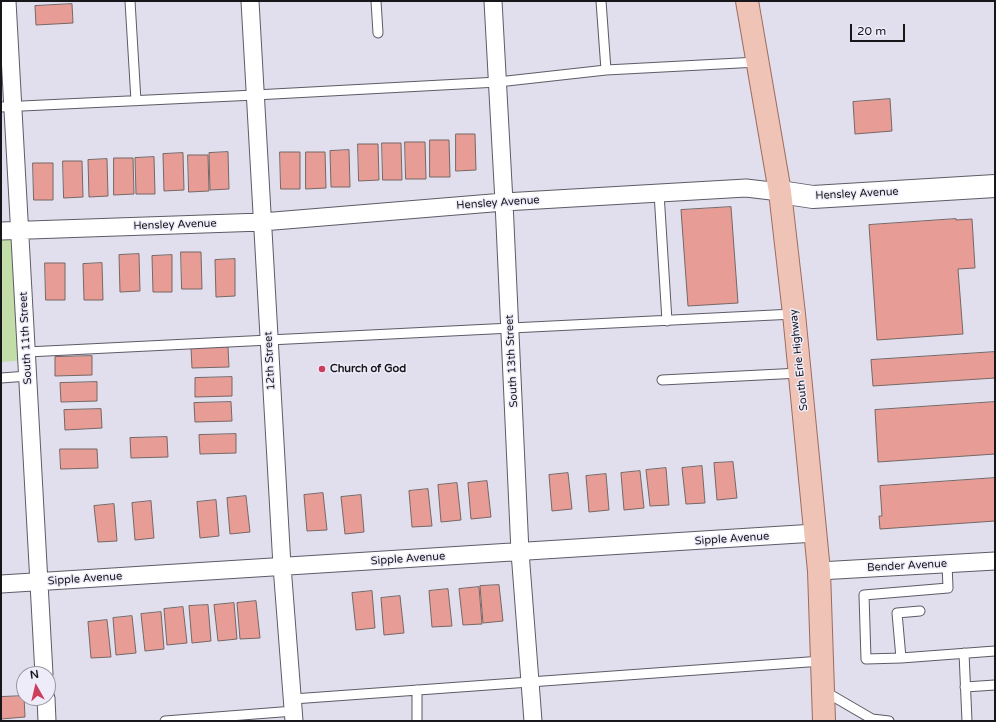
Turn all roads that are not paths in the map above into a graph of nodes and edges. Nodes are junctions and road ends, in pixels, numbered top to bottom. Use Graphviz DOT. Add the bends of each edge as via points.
graph roads {
  1 [pos="7,1"];
  2 [pos="130,1"];
  3 [pos="250,1"];
  4 [pos="376,1"];
  5 [pos="493,1"];
  6 [pos="601,1"];
  7 [pos="747,1"];
  8 [pos="378,33"];
  9 [pos="758,62"];
  10 [pos="606,70"];
  11 [pos="498,82"];
  12 [pos="255,95"];
  13 [pos="136,100"];
  14 [pos="7,106"];
  15 [pos="995,186"];
  16 [pos="780,192"];
  17 [pos="659,193"];
  18 [pos="504,202"];
  19 [pos="262,222"];
  20 [pos="20,230"];
  21 [pos="1,231"];
  22 [pos="794,314"];
  23 [pos="667,321"];
  24 [pos="510,328"];
  25 [pos="269,341"];
  26 [pos="27,352"];
  27 [pos="800,373"];
  28 [pos="28,376"];
  29 [pos="1,378"];
  30 [pos="662,380"];
  31 [pos="816,534"];
  32 [pos="520,552"];
  33 [pos="995,561"];
  34 [pos="947,564"];
  35 [pos="282,566"];
  36 [pos="819,571"];
  37 [pos="39,582"];
  38 [pos="1,584"];
  39 [pos="920,611"];
  40 [pos="995,651"];
  41 [pos="964,653"];
  42 [pos="901,658"];
  43 [pos="822,661"];
  44 [pos="44,666"];
  45 [pos="530,682"];
  46 [pos="995,685"];
  47 [pos="965,687"];
  48 [pos="417,690"];
  49 [pos="823,690"];
  50 [pos="46,706"];
  51 [pos="293,710"];
  52 [pos="47,721"];
  53 [pos="171,721"];
  54 [pos="417,721"];
  55 [pos="533,721"];
  56 [pos="824,721"];
  57 [pos="889,721"];
  58 [pos="967,721"];
  1 -- 14 [label="street, South 11th Street"];
  2 -- 13 [label="lane"];
  3 -- 12 [label="street, 12th Street"];
  4 -- 8 [label="lane"];
  5 -- 11 [label="street, South 13th Street"];
  6 -- 10 [label="lane"];
  7 -- 9 [label="main road, South Erie Highway"];
  9 -- 10 [label="lane"];
  9 -- 16 [label="main road, South Erie Highway"];
  10 -- 11 [label="lane"];
  11 -- 12 [label="lane"];
  11 -- 18 [label="street, South 13th Street"];
  12 -- 13 [label="lane"];
  12 -- 19 [label="street, 12th Street"];
  13 -- 14 [label="lane"];
  14 -- 20 [label="street, South 11th Street"];
  15 -- 16 [label="street, Hensley Avenue" via="813,197"];
  16 -- 17 [label="street, Hensley Avenue" via="746,188"];
  16 -- 22 [label="main road, South Erie Highway"];
  17 -- 18 [label="street, Hensley Avenue"];
  17 -- 23 [label="lane"];
  18 -- 19 [label="street, Hensley Avenue"];
  18 -- 24 [label="street, South 13th Street"];
  19 -- 20 [label="street, Hensley Avenue"];
  19 -- 25 [label="street, 12th Street"];
  20 -- 21 [label="street, Hensley Avenue"];
  20 -- 26 [label="street, South 11th Street"];
  22 -- 23 [label="lane"];
  22 -- 27 [label="main road, South Erie Highway"];
  23 -- 24 [label="lane"];
  24 -- 25 [label="lane"];
  24 -- 32 [label="street, South 13th Street"];
  25 -- 26 [label="lane"];
  25 -- 35 [label="street, 12th Street"];
  26 -- 28 [label="street, South 11th Street"];
  27 -- 30 [label="lane"];
  27 -- 31 [label="main road, South Erie Highway"];
  28 -- 29 [label="lane"];
  28 -- 37 [label="street, South 11th Street"];
  31 -- 32 [label="street, Sipple Avenue"];
  31 -- 36 [label="main road, South Erie Highway"];
  32 -- 35 [label="street, Sipple Avenue"];
  32 -- 45 [label="street, South 13th Street"];
  33 -- 34 [label="street, Bender Avenue"];
  34 -- 36 [label="street, Bender Avenue"];
  34 -- 42 [label="lane" via="948,588 864,595 866,659"];
  35 -- 37 [label="street, Sipple Avenue"];
  35 -- 51 [label="street, 12th Street"];
  36 -- 43 [label="main road, South Erie Highway"];
  37 -- 38 [label="street, Sipple Avenue"];
  37 -- 44 [label="street, South 11th Street"];
  39 -- 42 [label="lane" via="897,613"];
  40 -- 41 [label="lane"];
  41 -- 42 [label="lane"];
  41 -- 47 [label="lane"];
  43 -- 45 [label="lane"];
  43 -- 49 [label="main road, South Erie Highway"];
  45 -- 48 [label="lane"];
  45 -- 55 [label="street, South 13th Street"];
  46 -- 47 [label="lane"];
  47 -- 58 [label="lane"];
  48 -- 51 [label="lane"];
  48 -- 54 [label="lane"];
  49 -- 56 [label="main road, South Erie Highway"];
  49 -- 57 [label="lane" via="872,719"];
  50 -- 52 [label="street"];
  51 -- 53 [label="lane"];
}
